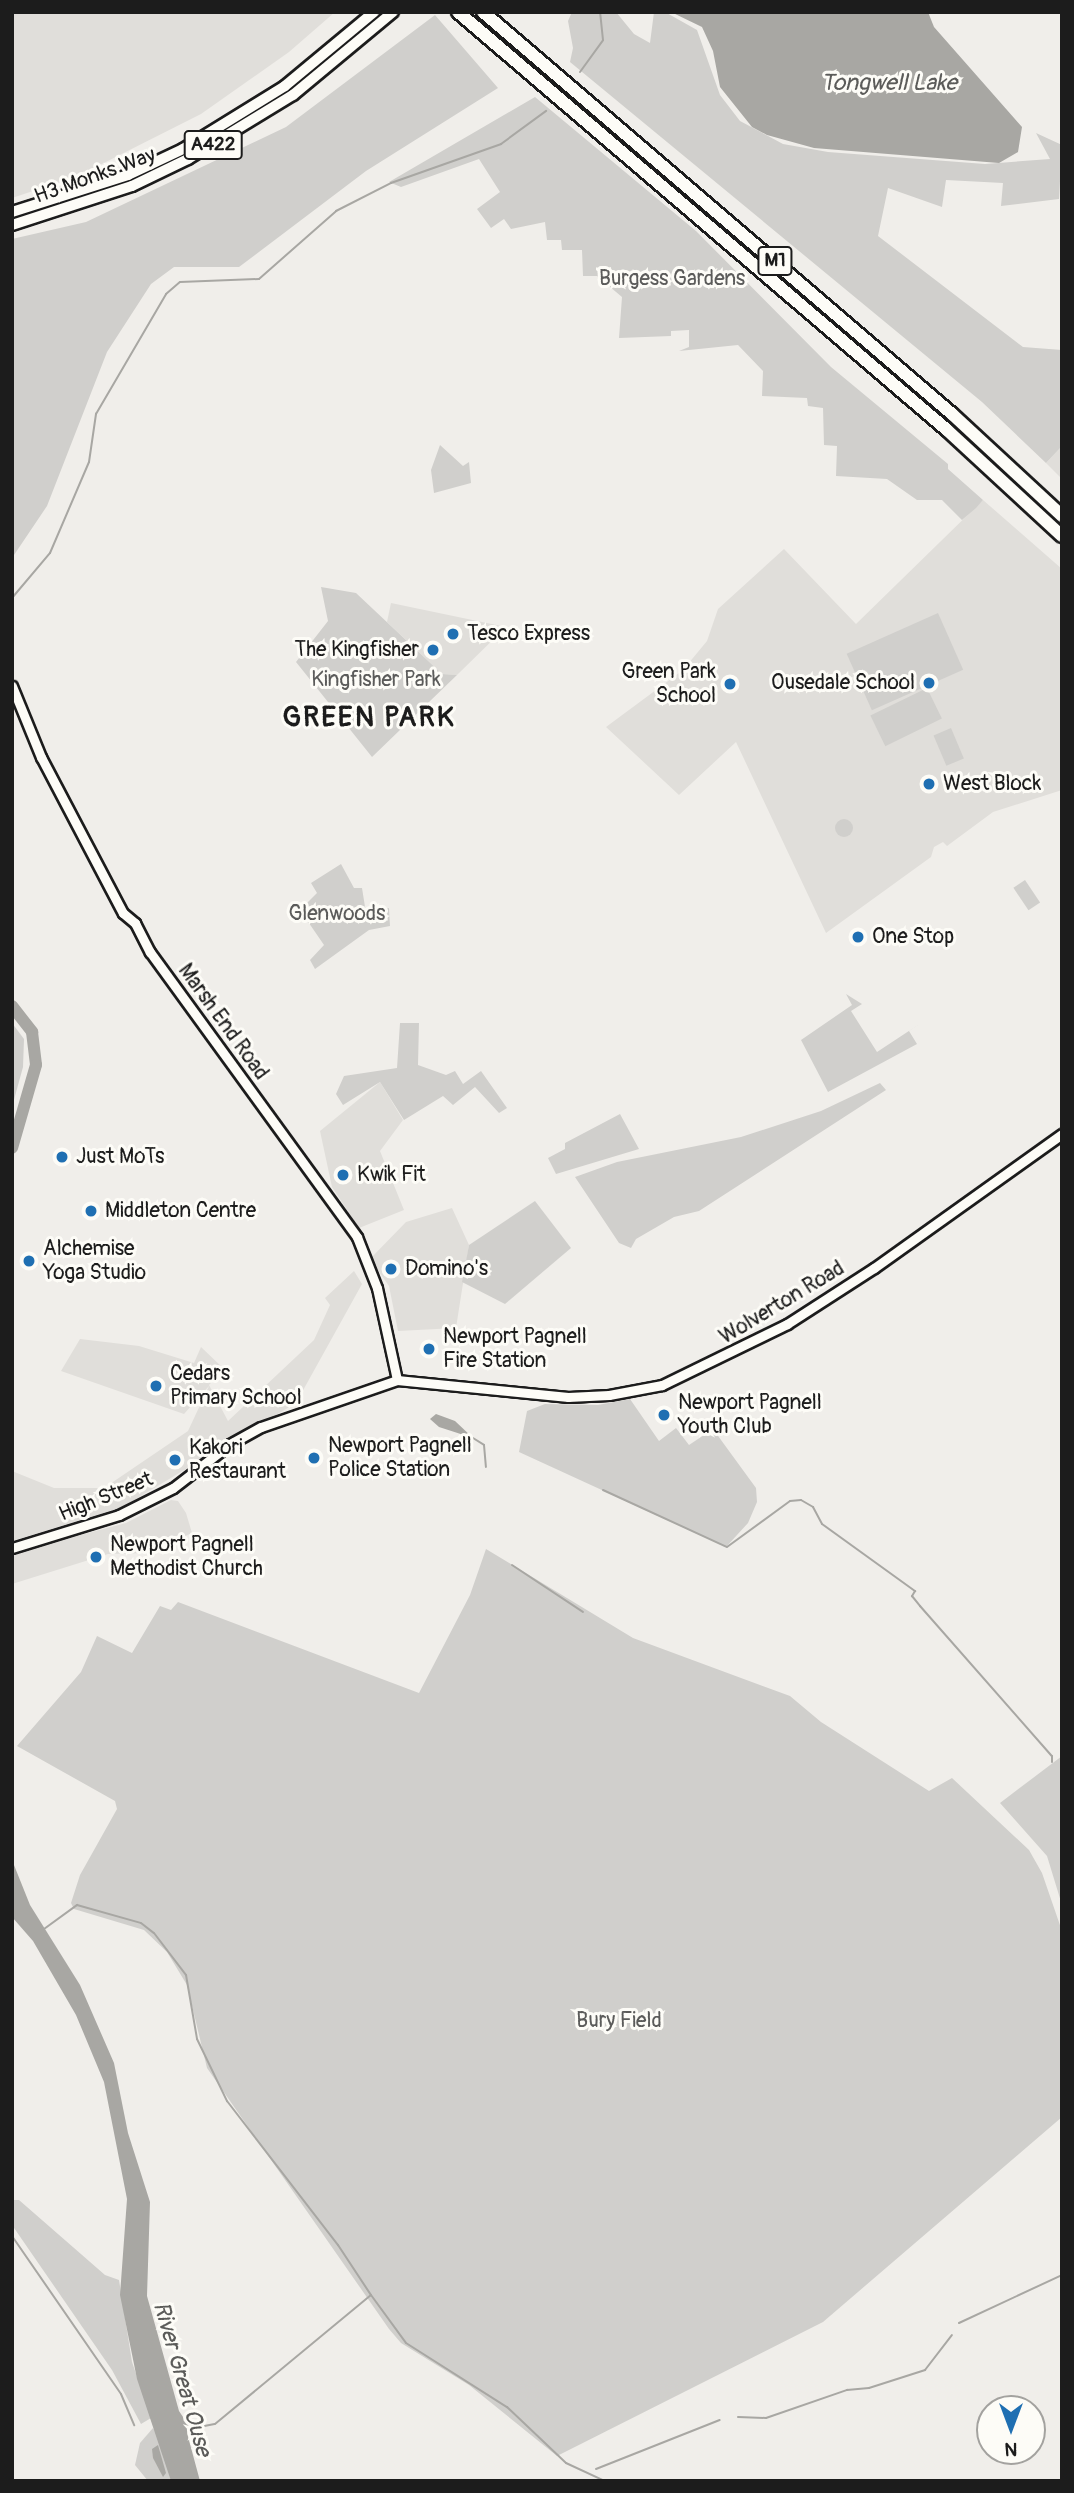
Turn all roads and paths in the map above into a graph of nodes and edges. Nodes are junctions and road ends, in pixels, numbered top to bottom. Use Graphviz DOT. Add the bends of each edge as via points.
graph roads {
  1 [pos="374,12"];
  2 [pos="457,12"];
  3 [pos="483,12"];
  4 [pos="390,15"];
  5 [pos="12,212"];
  6 [pos="12,225"];
  7 [pos="1062,516"];
  8 [pos="1062,536"];
  9 [pos="12,686"];
  10 [pos="1062,1134"];
  11 [pos="397,1380"];
  12 [pos="12,1548"];
  1 -- 5 [label="main road, H3 Monks Way / A422" via="285,86 183,149 128,175"];
  2 -- 8 [label="highway, M1" via="936,421"];
  3 -- 7 [label="highway, M1" via="953,414"];
  4 -- 6 [label="main road, H3 Monks Way / A422" via="293,95 188,159 132,186"];
  9 -- 11 [label="street, Marsh End Road" via="44,764 123,913 135,923 150,952 357,1237 377,1288"];
  10 -- 11 [label="street, Wolverton Road" via="787,1324 662,1385 568,1397"];
  11 -- 12 [label="street, High Street" via="261,1427 230,1444 173,1488 119,1515"];
}
